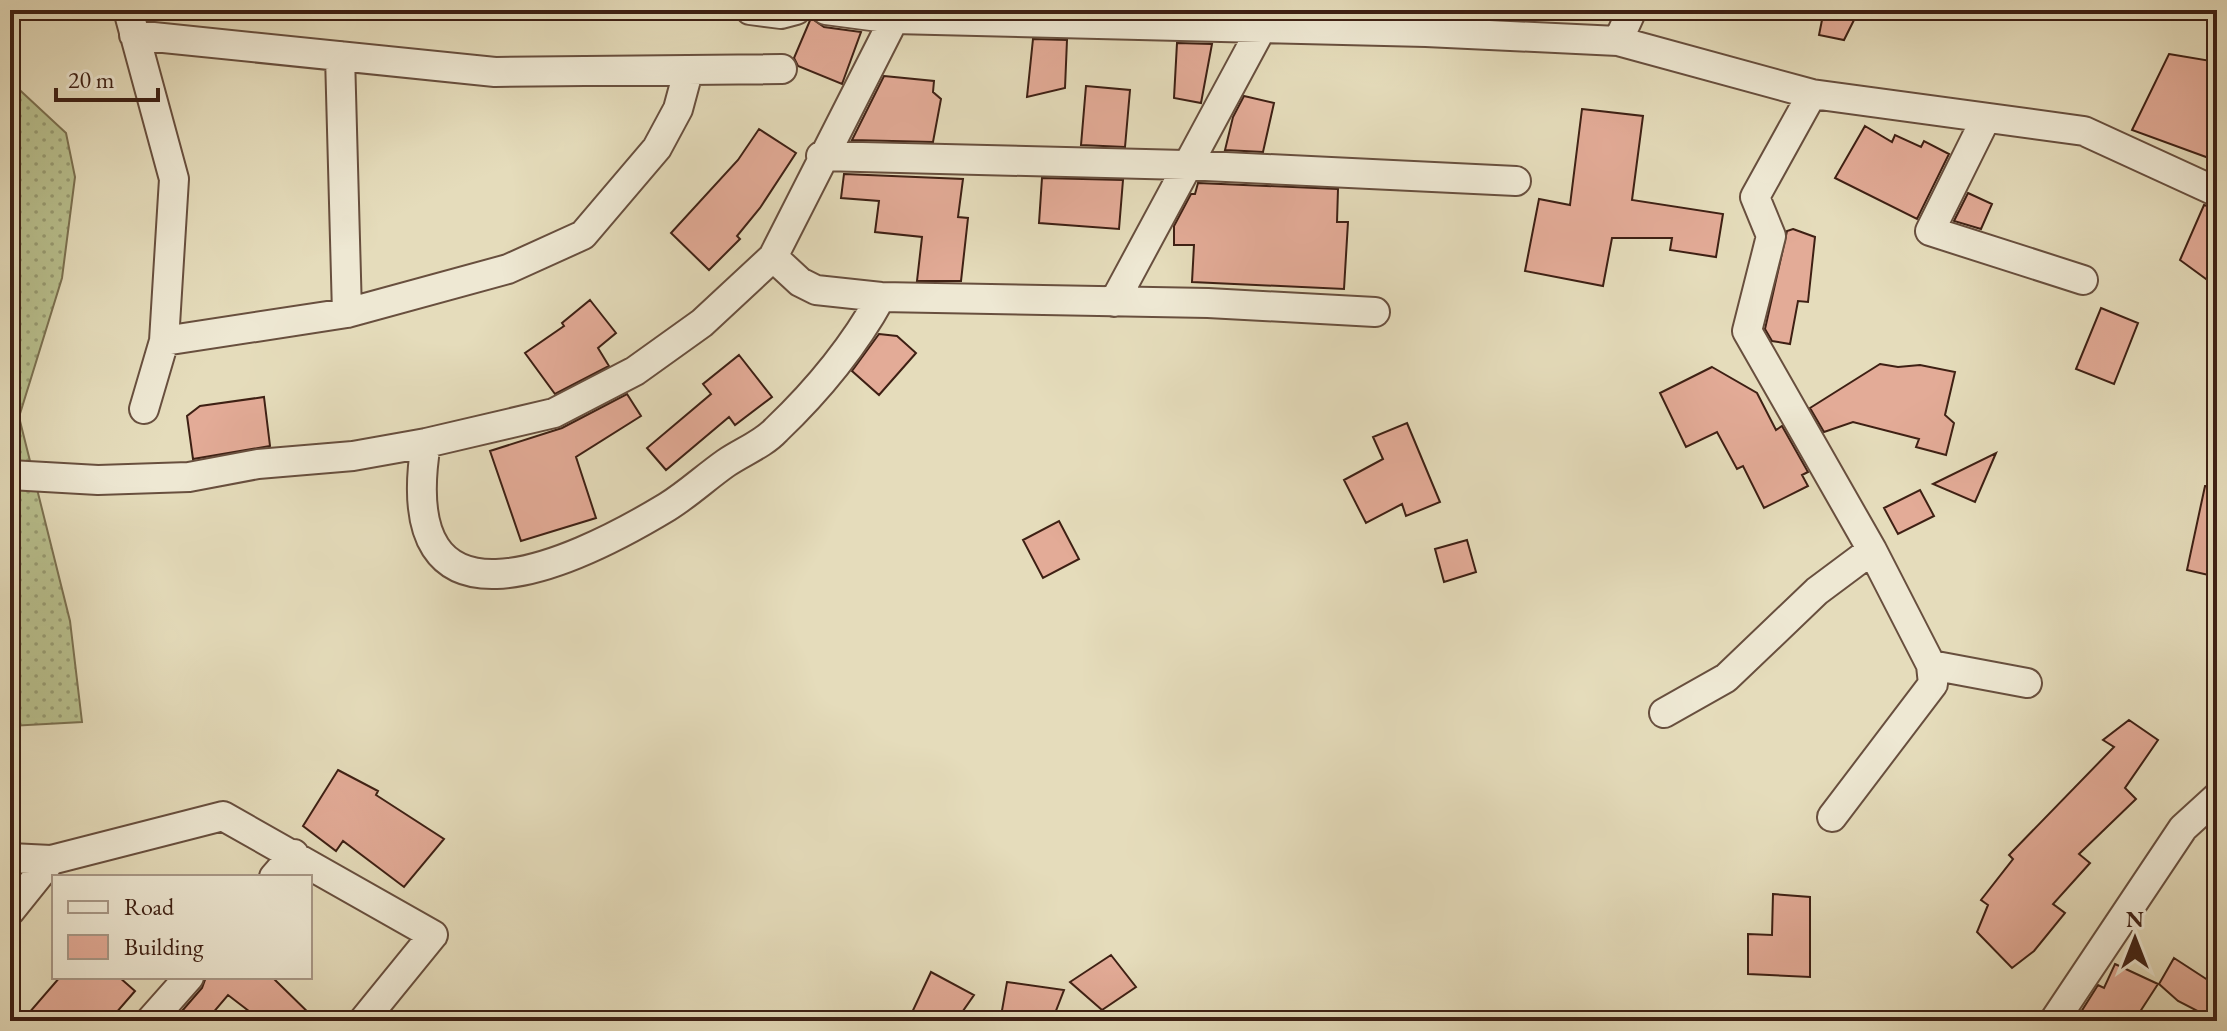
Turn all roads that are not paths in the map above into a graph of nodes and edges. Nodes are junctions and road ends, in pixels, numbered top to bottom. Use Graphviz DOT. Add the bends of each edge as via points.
graph roads {
  1 [pos="750,10"];
  2 [pos="796,10"];
  3 [pos="826,10"];
  4 [pos="1632,10"];
  5 [pos="894,19"];
  6 [pos="131,22"];
  7 [pos="1260,31"];
  8 [pos="1618,41"];
  9 [pos="340,56"];
  10 [pos="782,69"];
  11 [pos="688,72"];
  12 [pos="1812,94"];
  13 [pos="1986,118"];
  14 [pos="821,156"];
  15 [pos="1185,165"];
  16 [pos="1516,181"];
  17 [pos="2217,192"];
  18 [pos="773,257"];
  19 [pos="2083,280"];
  20 [pos="881,297"];
  21 [pos="1114,302"];
  22 [pos="1375,312"];
  23 [pos="347,313"];
  24 [pos="164,341"];
  25 [pos="144,409"];
  26 [pos="426,443"];
  27 [pos="10,475"];
  28 [pos="1872,550"];
  29 [pos="1931,665"];
  30 [pos="2027,683"];
  31 [pos="1664,713"];
  32 [pos="2217,797"];
  33 [pos="1832,817"];
  34 [pos="294,854"];
  35 [pos="10,858"];
  36 [pos="51,860"];
  37 [pos="276,875"];
  38 [pos="10,911"];
  39 [pos="187,979"];
  40 [pos="150,1021"];
  41 [pos="363,1021"];
  42 [pos="2054,1021"];
  1 -- 2 [label="street"];
  3 -- 5 [label="street"];
  4 -- 8 [label="street"];
  5 -- 7 [label="street"];
  5 -- 14 [label="street"];
  6 -- 9 [label="street"];
  6 -- 24 [label="street" via="174,179"];
  7 -- 8 [label="street"];
  7 -- 15 [label="street"];
  8 -- 12 [label="street"];
  9 -- 11 [label="street" via="495,72"];
  9 -- 23 [label="street"];
  10 -- 11 [label="street"];
  11 -- 23 [label="street" via="678,109 657,148 583,235 508,269"];
  12 -- 13 [label="street"];
  12 -- 28 [label="street" via="1755,197 1771,236 1747,331"];
  13 -- 17 [label="street" via="2084,131"];
  13 -- 19 [label="street" via="1930,231"];
  14 -- 15 [label="street"];
  14 -- 18 [label="street"];
  15 -- 16 [label="street"];
  15 -- 21 [label="street"];
  18 -- 20 [label="street" via="816,290"];
  18 -- 26 [label="street" via="702,323 635,371 554,413"];
  20 -- 21 [label="street"];
  20 -- 26 [label="street" via="856,343 775,431 669,506 610,538 533,568 493,576 469,574 442,559 423,520"];
  21 -- 22 [label="street"];
  23 -- 24 [label="street"];
  24 -- 25 [label="street"];
  26 -- 27 [label="street" via="189,477 98,480"];
  28 -- 29 [label="street"];
  28 -- 31 [label="street" via="1817,591 1726,678"];
  29 -- 30 [label="street"];
  29 -- 33 [label="street" via="1933,684"];
  32 -- 42 [label="street" via="2183,828"];
  34 -- 36 [label="street" via="223,816"];
  34 -- 37 [label="street"];
  34 -- 41 [label="street" via="433,935"];
  35 -- 36 [label="street"];
  36 -- 38 [label="street"];
  39 -- 40 [label="street"];
}
